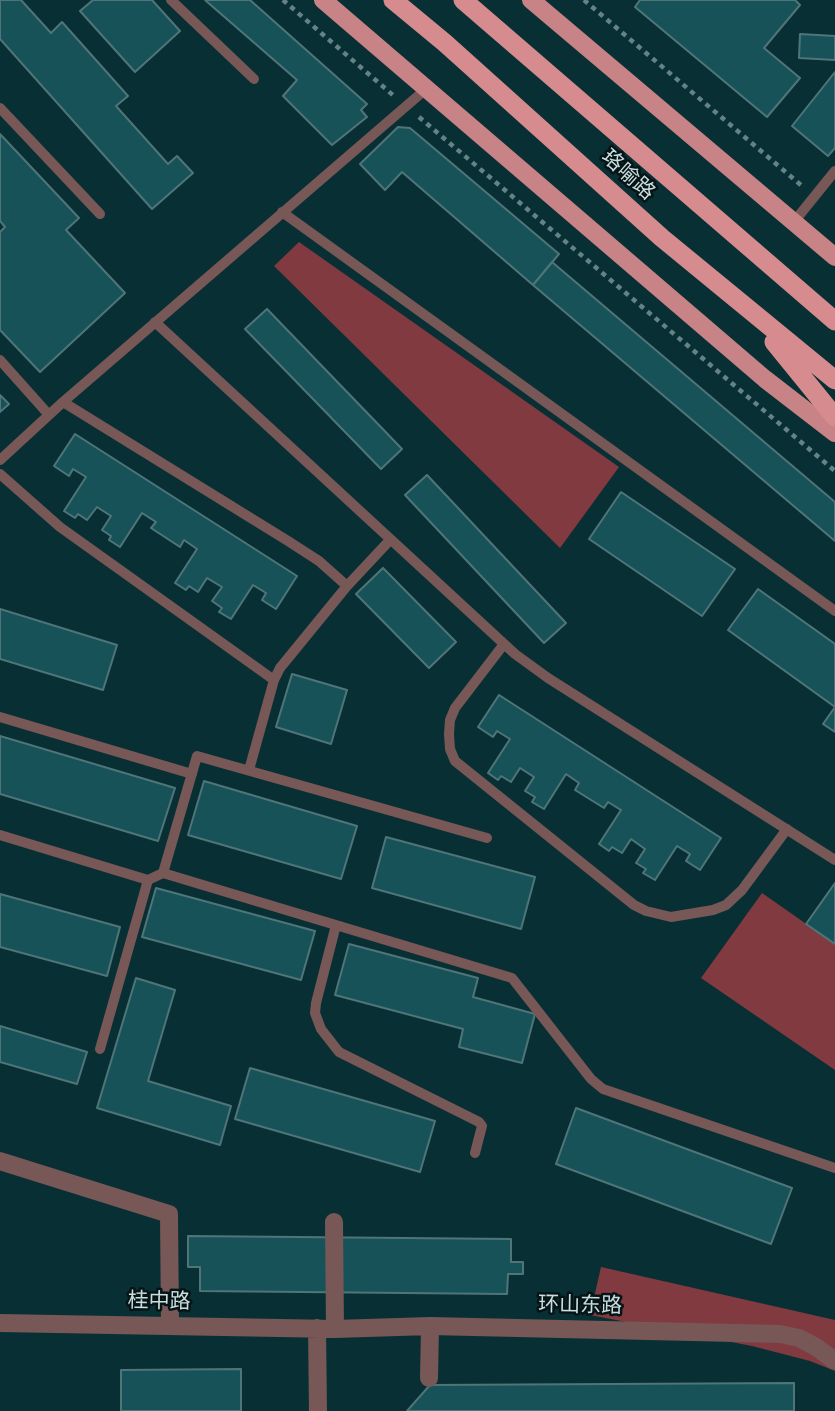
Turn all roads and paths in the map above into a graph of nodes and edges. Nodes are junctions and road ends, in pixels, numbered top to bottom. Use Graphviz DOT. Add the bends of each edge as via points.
graph roads {
  1 [pos="172,0"];
  2 [pos="284,0"];
  3 [pos="323,0"];
  4 [pos="393,0"];
  5 [pos="463,0"];
  6 [pos="484,0"];
  7 [pos="531,0"];
  8 [pos="584,0"];
  9 [pos="511,41"];
  10 [pos="254,79"];
  11 [pos="426,89"];
  12 [pos="405,105"];
  13 [pos="0,108"];
  14 [pos="835,171"];
  15 [pos="814,197"];
  16 [pos="282,212"];
  17 [pos="100,214"];
  18 [pos="793,223"];
  19 [pos="835,257"];
  20 [pos="749,311"];
  21 [pos="835,321"];
  22 [pos="155,322"];
  23 [pos="0,360"];
  24 [pos="835,380"];
  25 [pos="63,402"];
  26 [pos="48,415"];
  27 [pos="835,417"];
  28 [pos="835,433"];
  29 [pos="0,460"];
  30 [pos="835,471"];
  31 [pos="0,474"];
  32 [pos="390,540"];
  33 [pos="347,586"];
  34 [pos="835,611"];
  35 [pos="503,644"];
  36 [pos="274,680"];
  37 [pos="0,717"];
  38 [pos="249,770"];
  39 [pos="192,774"];
  40 [pos="787,830"];
  41 [pos="0,835"];
  42 [pos="487,838"];
  43 [pos="835,860"];
  44 [pos="163,873"];
  45 [pos="148,880"];
  46 [pos="336,925"];
  47 [pos="100,1049"];
  48 [pos="475,1153"];
  49 [pos="0,1161"];
  50 [pos="835,1168"];
  51 [pos="334,1222"];
  52 [pos="0,1323"];
  53 [pos="170,1326"];
  54 [pos="429,1326"];
  55 [pos="326,1329"];
  56 [pos="835,1361"];
  57 [pos="429,1378"];
  58 [pos="318,1411"];
  1 -- 10 [label="lane"];
  2 -- 12 [label="path"];
  3 -- 11 [label="main road"];
  4 -- 20 [label="highway, 珞喻路"];
  5 -- 9 [label="highway, 珞喻路"];
  6 -- 9 [label="highway"];
  7 -- 18 [label="main road"];
  8 -- 15 [label="path"];
  9 -- 21 [label="highway, 珞喻路"];
  11 -- 12 [label="lane"];
  11 -- 28 [label="main road" via="765,379"];
  12 -- 16 [label="lane"];
  12 -- 30 [label="path"];
  13 -- 17 [label="lane"];
  14 -- 15 [label="lane"];
  15 -- 18 [label="lane"];
  16 -- 22 [label="lane"];
  16 -- 34 [label="lane"];
  18 -- 19 [label="main road"];
  20 -- 24 [label="highway, 珞喻路"];
  20 -- 27 [label="highway"];
  22 -- 25 [label="lane"];
  22 -- 32 [label="lane"];
  23 -- 26 [label="lane"];
  25 -- 26 [label="lane"];
  25 -- 33 [label="lane" via="288,541"];
  26 -- 29 [label="lane"];
  31 -- 36 [label="lane" via="60,527"];
  32 -- 33 [label="lane"];
  32 -- 35 [label="lane"];
  33 -- 36 [label="lane"];
  35 -- 40 [label="lane" via="548,678"];
  35 -- 40 [label="lane" via="450,720 449,741 455,761 634,905 671,916 726,905"];
  36 -- 38 [label="lane"];
  37 -- 39 [label="lane"];
  38 -- 39 [label="lane" via="197,756"];
  38 -- 42 [label="lane"];
  39 -- 44 [label="lane"];
  40 -- 43 [label="lane"];
  41 -- 45 [label="lane"];
  44 -- 45 [label="lane"];
  44 -- 46 [label="lane"];
  45 -- 47 [label="lane"];
  46 -- 48 [label="lane" via="316,1003 321,1029 339,1052 480,1122"];
  46 -- 50 [label="lane" via="513,978 603,1089"];
  49 -- 53 [label="street" via="169,1214"];
  51 -- 55 [label="street"];
  52 -- 53 [label="street, 桂中路"];
  53 -- 55 [label="street, 桂中路"];
  54 -- 55 [label="street, 环山东路"];
  54 -- 56 [label="street, 环山东路" via="780,1334 799,1338"];
  54 -- 57 [label="street"];
  55 -- 58 [label="street"];
}
